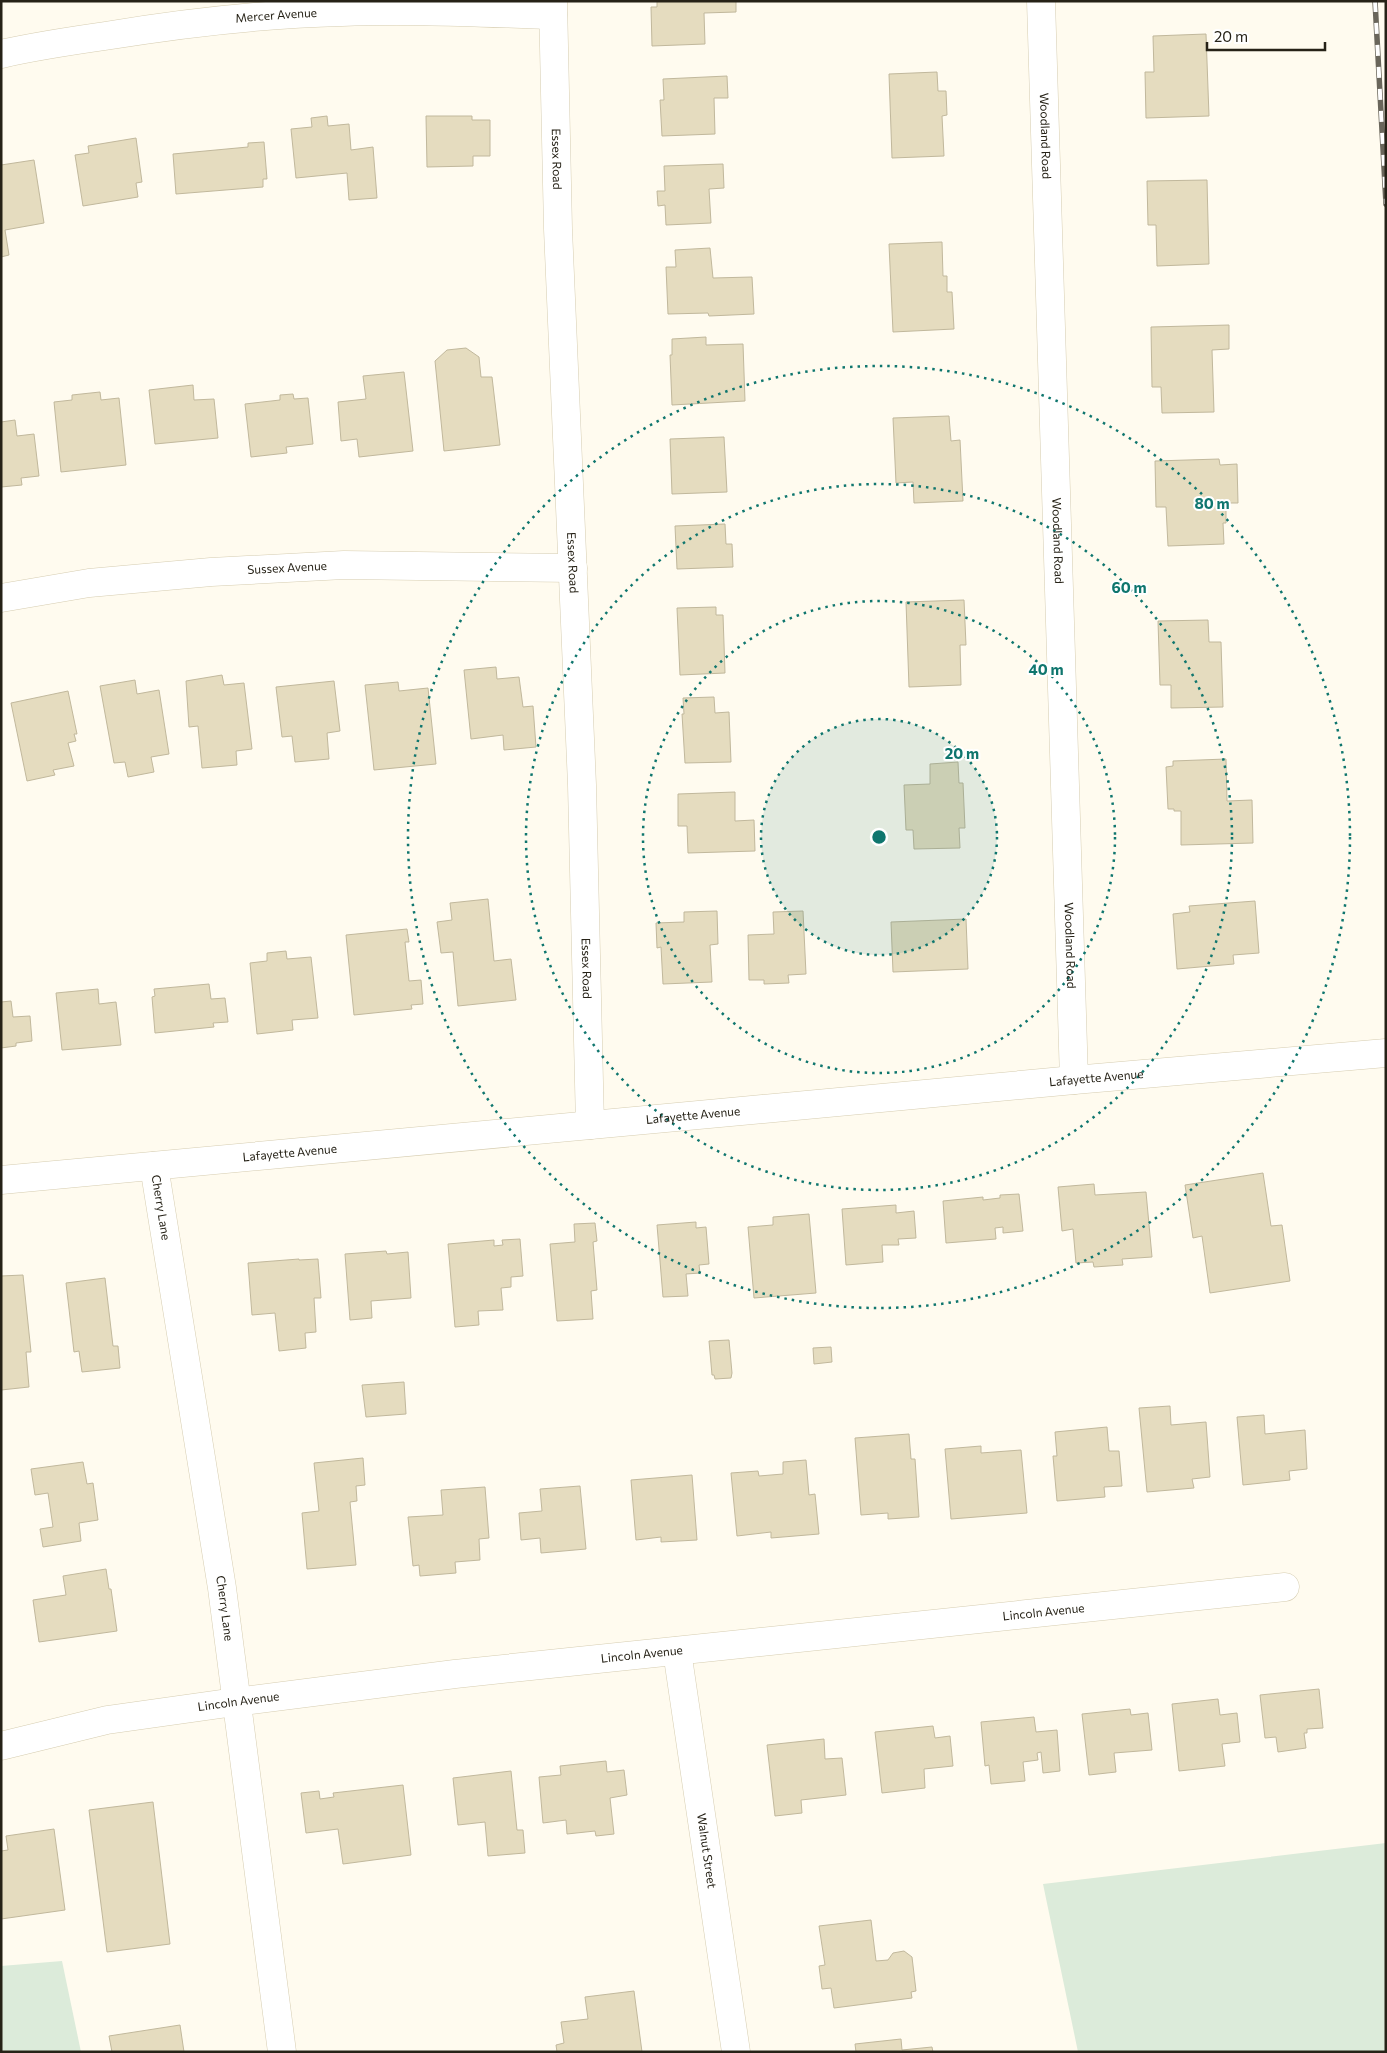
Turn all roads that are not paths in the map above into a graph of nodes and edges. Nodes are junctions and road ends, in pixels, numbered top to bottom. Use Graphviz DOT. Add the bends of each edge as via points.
graph roads {
  1 [pos="1041,1"];
  2 [pos="553,8"];
  3 [pos="1,54"];
  4 [pos="573,568"];
  5 [pos="1,598"];
  6 [pos="1386,1053"];
  7 [pos="1074,1080"];
  8 [pos="590,1125"];
  9 [pos="154,1166"];
  10 [pos="1,1180"];
  11 [pos="1285,1587"];
  12 [pos="677,1651"];
  13 [pos="235,1702"];
  14 [pos="1,1746"];
  15 [pos="282,2052"];
  16 [pos="736,2052"];
  1 -- 7 [label="street, Woodland Road"];
  2 -- 3 [label="street, Mercer Avenue" via="342,12 250,18 159,27"];
  2 -- 4 [label="street, Essex Road" via="558,229"];
  4 -- 5 [label="street, Sussex Avenue" via="344,565 89,583"];
  4 -- 8 [label="street, Essex Road"];
  6 -- 7 [label="street, Lafayette Avenue"];
  7 -- 8 [label="street, Lafayette Avenue"];
  8 -- 9 [label="street, Lafayette Avenue"];
  9 -- 10 [label="street, Lafayette Avenue"];
  9 -- 13 [label="street, Cherry Lane" via="222,1588"];
  11 -- 12 [label="street, Lincoln Avenue"];
  12 -- 13 [label="street, Lincoln Avenue" via="454,1674"];
  12 -- 16 [label="street, Walnut Street"];
  13 -- 14 [label="street, Lincoln Avenue" via="107,1720"];
  13 -- 15 [label="street, Cherry Lane"];
}
